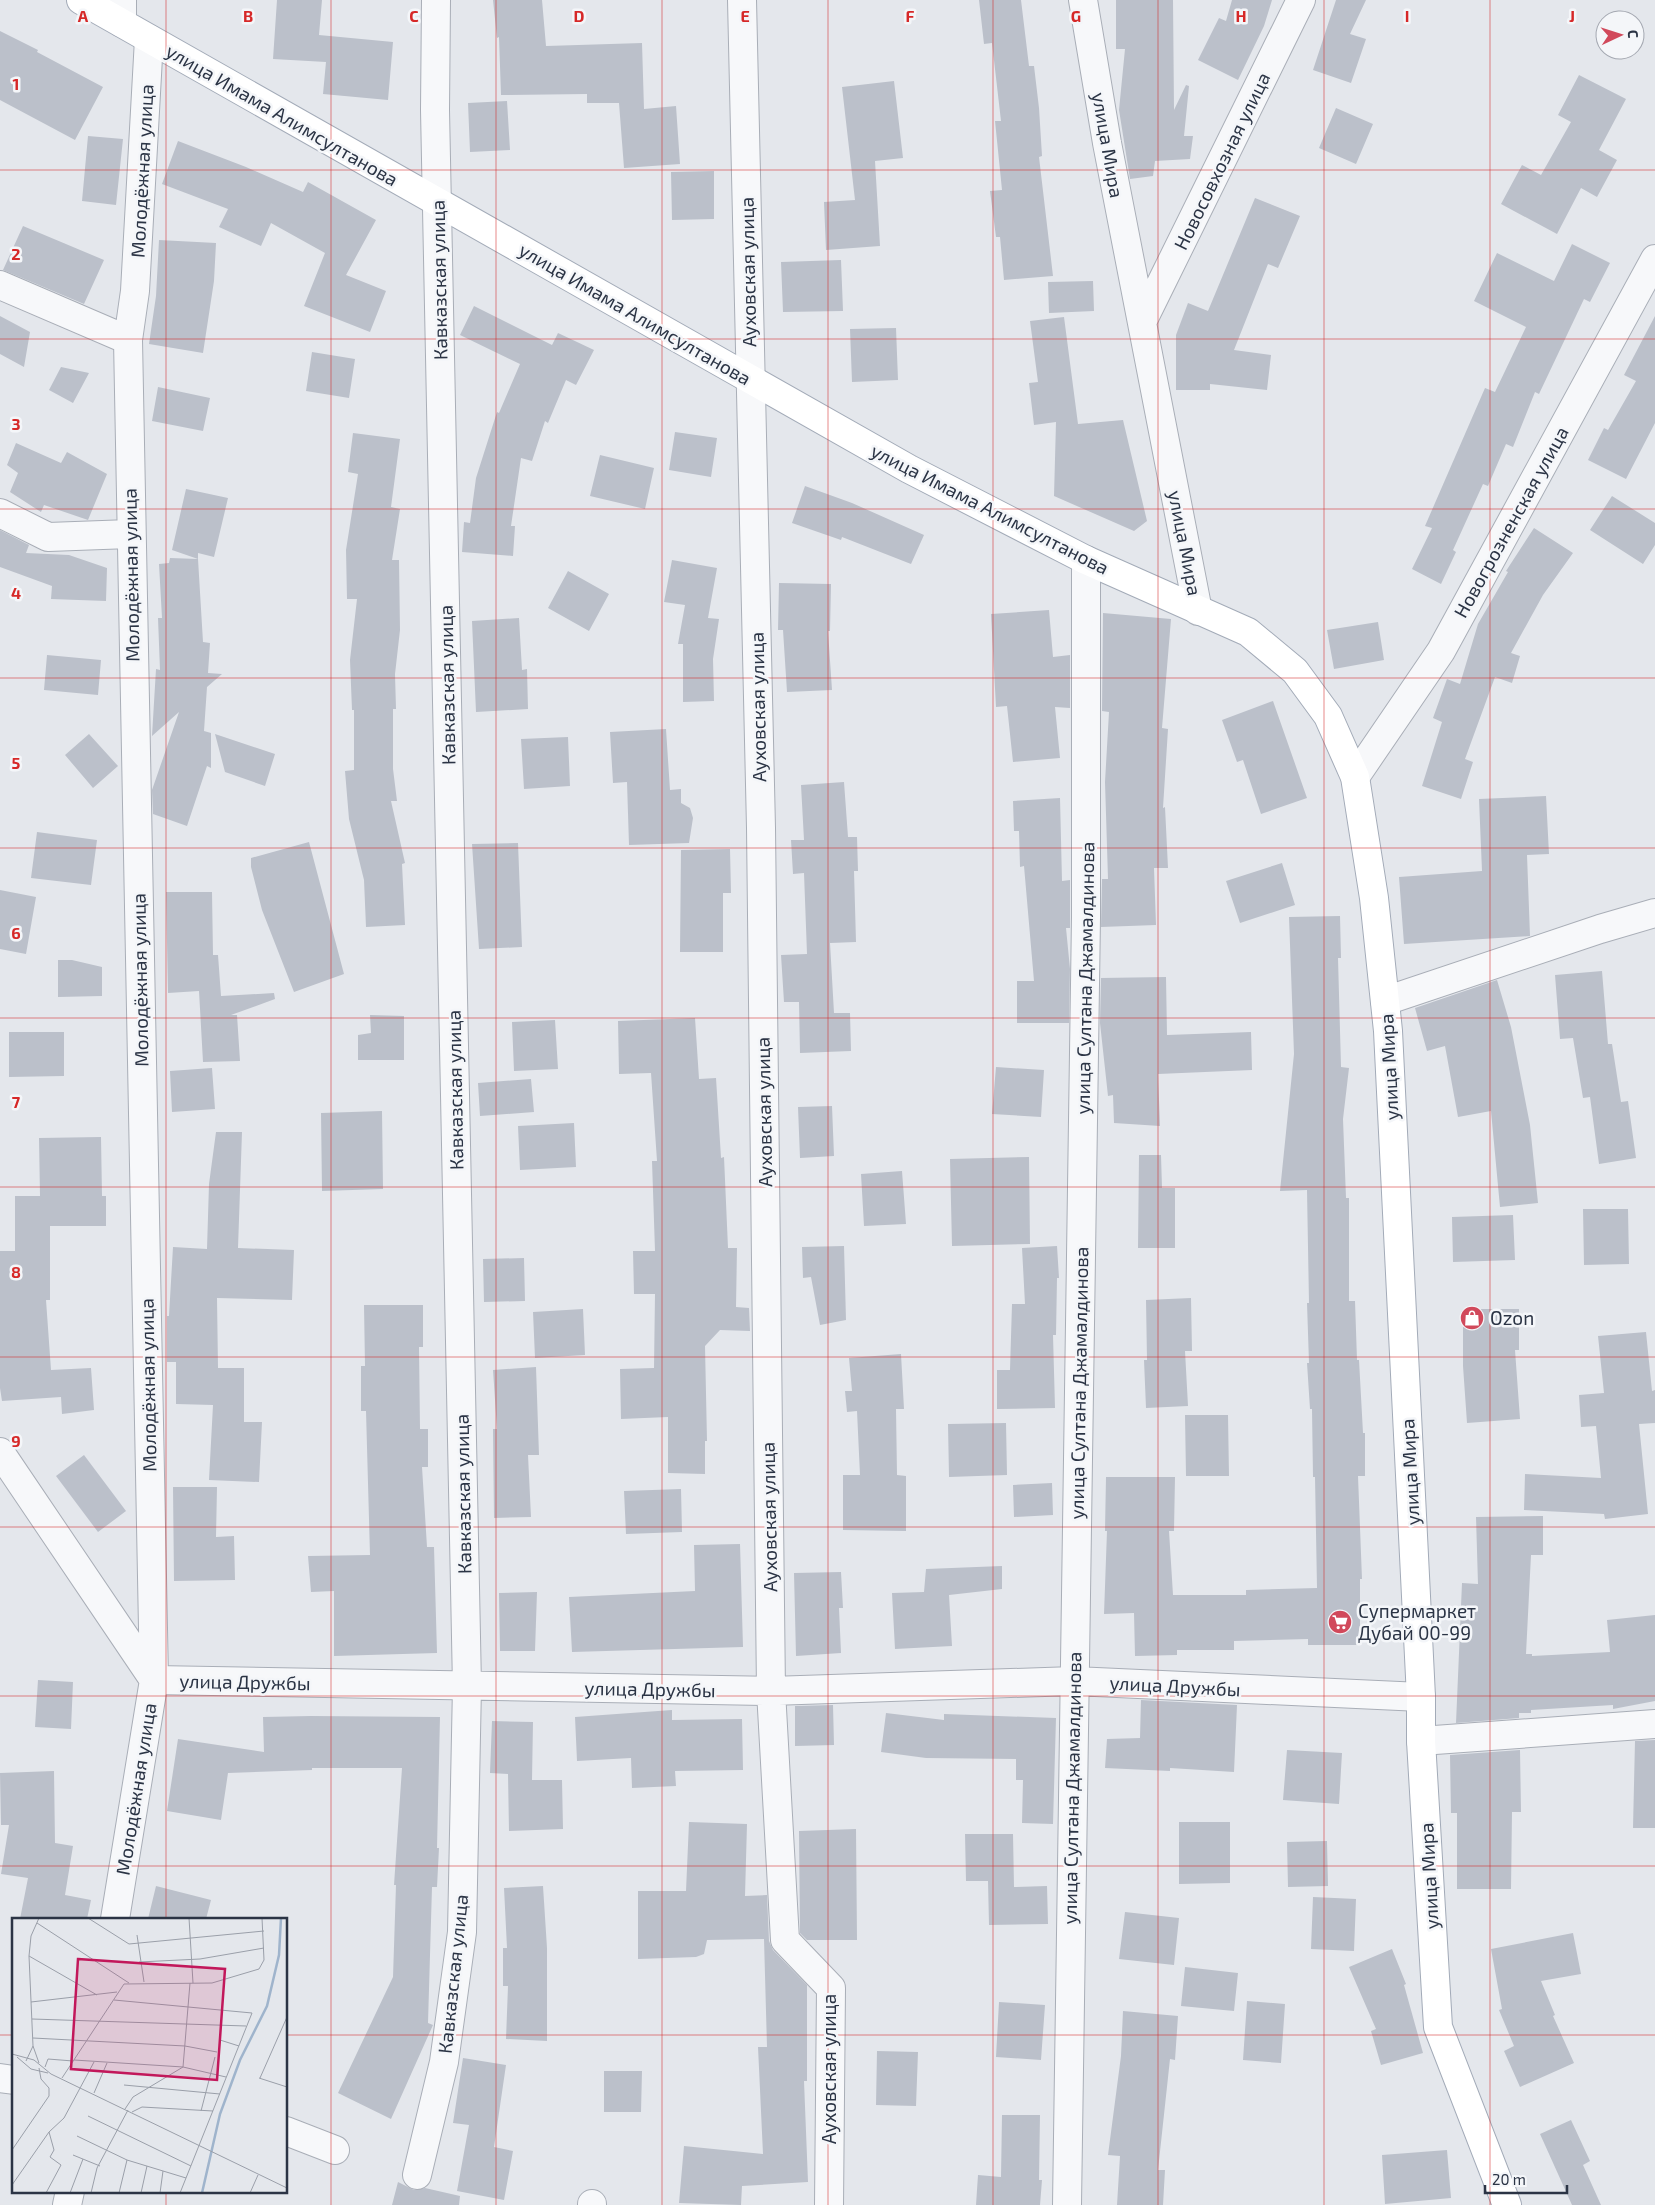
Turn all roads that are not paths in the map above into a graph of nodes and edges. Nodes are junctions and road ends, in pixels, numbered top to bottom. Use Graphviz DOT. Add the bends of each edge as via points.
graph roads {
  1 [pos="81,0"];
  2 [pos="436,0"];
  3 [pos="742,0"];
  4 [pos="1083,0"];
  5 [pos="1301,0"];
  6 [pos="122,12"];
  7 [pos="149,39"];
  8 [pos="437,202"];
  9 [pos="1655,259"];
  10 [pos="0,285"];
  11 [pos="1142,322"];
  12 [pos="128,340"];
  13 [pos="751,380"];
  14 [pos="0,513"];
  15 [pos="130,534"];
  16 [pos="1086,560"];
  17 [pos="1198,611"];
  18 [pos="1355,778"];
  19 [pos="1655,913"];
  20 [pos="1385,1001"];
  21 [pos="0,1452"];
  22 [pos="154,1680"];
  23 [pos="1074,1681"];
  24 [pos="467,1686"];
  25 [pos="771,1691"];
  26 [pos="1421,1697"];
  27 [pos="1655,1724"];
  28 [pos="1421,1741"];
  29 [pos="115,1918"];
  30 [pos="288,2132"];
  31 [pos="335,2150"];
  32 [pos="417,2175"];
  33 [pos="70,2192"];
  34 [pos="68,2205"];
  35 [pos="829,2205"];
  36 [pos="1067,2205"];
  37 [pos="1507,2205"];
  1 -- 6 [label="main road, улица Имама Алимсултанова"];
  2 -- 8 [label="street, Кавказская улица"];
  3 -- 13 [label="street, Ауховская улица"];
  4 -- 11 [label="street, улица Мира"];
  5 -- 11 [label="street, Новосовхозная улица"];
  6 -- 7 [label="main road, улица Имама Алимсултанова"];
  7 -- 8 [label="main road, улица Имама Алимсултанова"];
  7 -- 12 [label="street, Молодёжная улица" via="135,291"];
  8 -- 13 [label="main road, улица Имама Алимсултанова"];
  8 -- 24 [label="street, Кавказская улица"];
  9 -- 18 [label="street, Новогрозненская улица" via="1440,652"];
  10 -- 12 [label="street"];
  11 -- 17 [label="street, улица Мира"];
  12 -- 15 [label="street, Молодёжная улица"];
  13 -- 16 [label="main road, улица Имама Алимсултанова" via="909,469"];
  13 -- 25 [label="street, Ауховская улица" via="761,818"];
  14 -- 15 [label="street" via="48,537"];
  15 -- 22 [label="street, Молодёжная улица"];
  16 -- 17 [label="main road, улица Имама Алимсултанова"];
  16 -- 23 [label="street, улица Султана Джамалдинова" via="1086,917"];
  17 -- 18 [label="main road, улица Мира" via="1248,632 1295,671 1328,716"];
  18 -- 20 [label="main road, улица Мира" via="1374,898"];
  19 -- 20 [label="street"];
  20 -- 26 [label="main road, улица Мира"];
  21 -- 22 [label="street, улица Дружбы"];
  22 -- 24 [label="street, улица Дружбы"];
  22 -- 29 [label="street, Молодёжная улица"];
  23 -- 25 [label="street, улица Дружбы"];
  23 -- 26 [label="street, улица Дружбы"];
  23 -- 36 [label="street, улица Султана Джамалдинова"];
  24 -- 25 [label="street, улица Дружбы"];
  24 -- 32 [label="street, Кавказская улица" via="462,1932 444,2062"];
  25 -- 35 [label="street, Ауховская улица" via="785,1940 831,1988"];
  26 -- 28 [label="main road, улица Мира"];
  27 -- 28 [label="street"];
  28 -- 37 [label="main road, улица Мира" via="1438,2027"];
  30 -- 31 [label="street"];
  33 -- 34 [label="street"];
}
